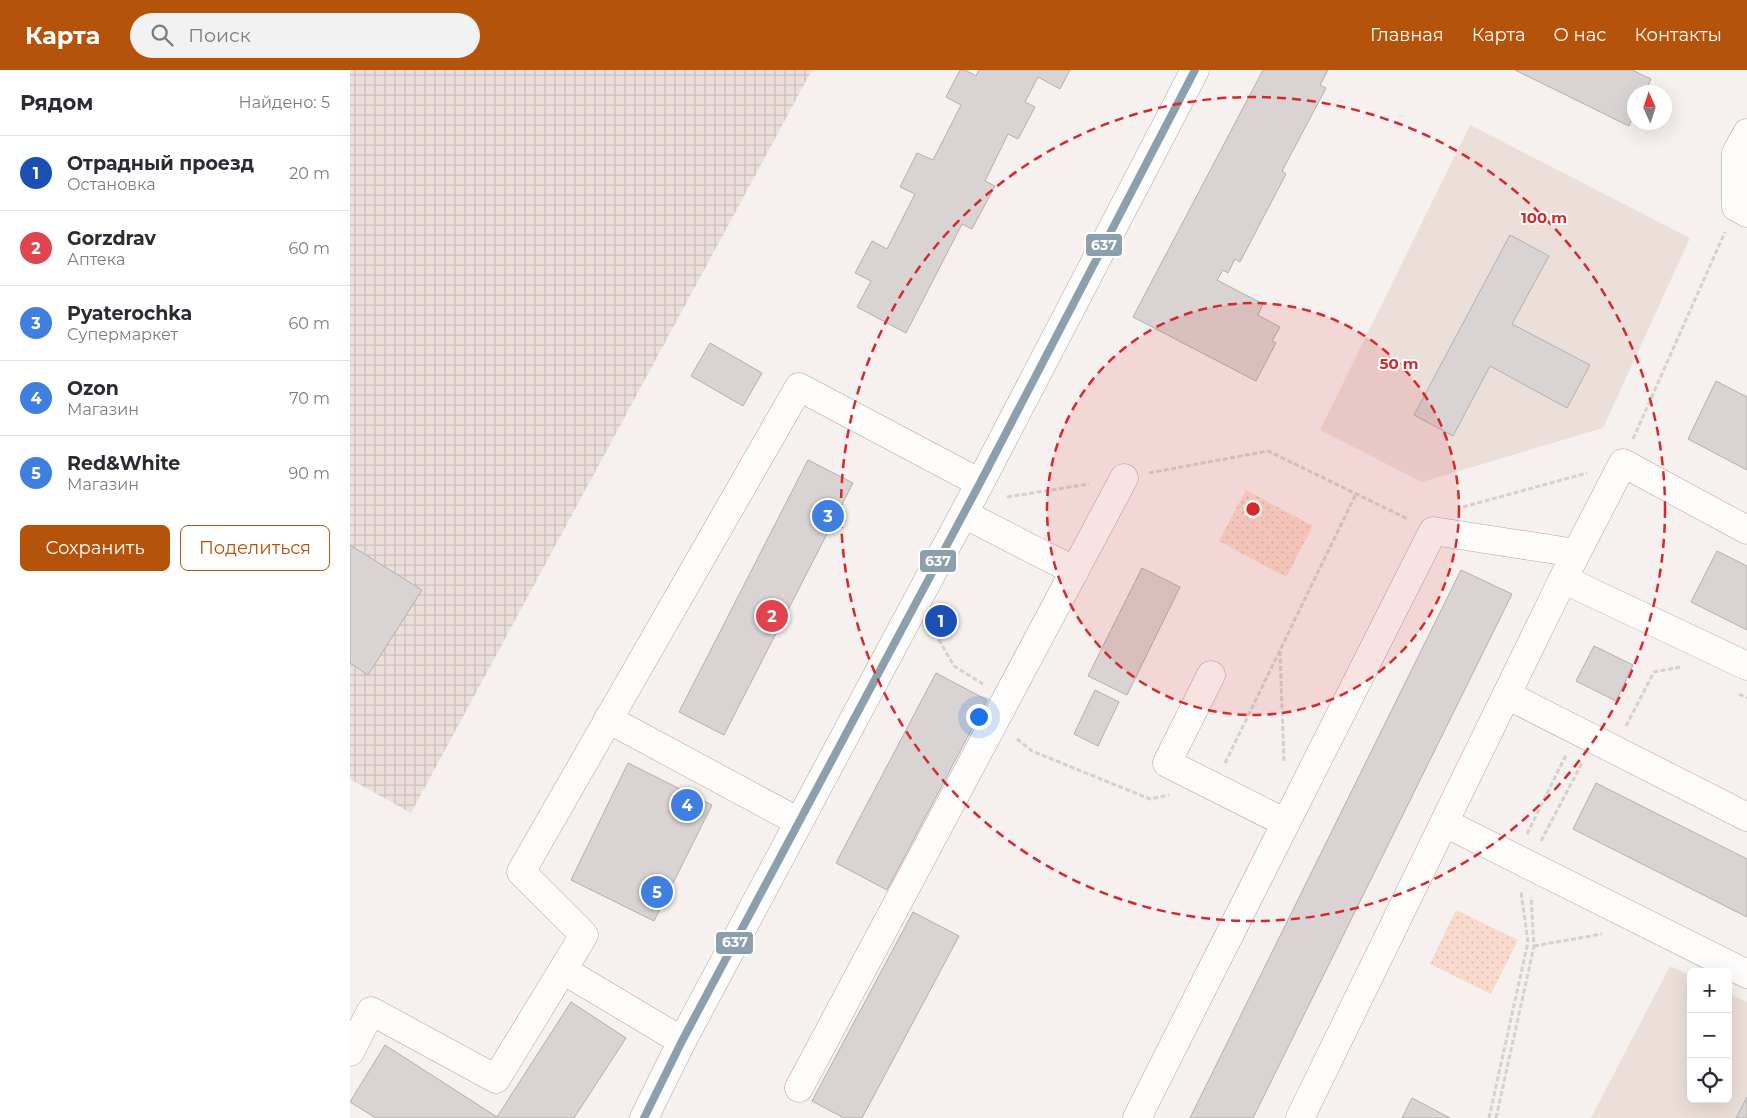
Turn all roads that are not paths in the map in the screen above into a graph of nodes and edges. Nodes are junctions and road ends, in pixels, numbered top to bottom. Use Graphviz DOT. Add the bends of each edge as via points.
graph roads {
  1 [pos="1195,70"];
  2 [pos="1747,133"];
  3 [pos="1741,210"];
  4 [pos="1124,478"];
  5 [pos="980,483"];
  6 [pos="964,514"];
  7 [pos="1747,530"];
  8 [pos="1576,552"];
  9 [pos="1075,570"];
  10 [pos="1563,579"];
  11 [pos="1747,666"];
  12 [pos="1211,674"];
  13 [pos="1507,695"];
  14 [pos="608,719"];
  15 [pos="1747,816"];
  16 [pos="799,822"];
  17 [pos="1286,823"];
  18 [pos="1445,824"];
  19 [pos="563,970"];
  20 [pos="1747,974"];
  21 [pos="682,1041"];
  22 [pos="350,1052"];
  23 [pos="799,1088"];
  24 [pos="647,1117"];
  25 [pos="1137,1118"];
  26 [pos="1300,1118"];
  1 -- 5 [label="street"];
  2 -- 3 [label="street" via="1736,153"];
  4 -- 9 [label="street"];
  5 -- 6 [label="street"];
  5 -- 14 [label="street" via="799,386"];
  6 -- 9 [label="street"];
  6 -- 16 [label="street"];
  7 -- 8 [label="street" via="1623,463"];
  8 -- 10 [label="street"];
  8 -- 17 [label="street" via="1433,531"];
  9 -- 23 [label="street"];
  10 -- 11 [label="street"];
  10 -- 13 [label="street"];
  12 -- 17 [label="street" via="1167,763"];
  13 -- 15 [label="street"];
  13 -- 18 [label="street"];
  14 -- 16 [label="street"];
  14 -- 19 [label="street" via="521,872 584,935"];
  16 -- 21 [label="street"];
  17 -- 25 [label="street"];
  18 -- 20 [label="street"];
  18 -- 26 [label="street"];
  19 -- 21 [label="street"];
  19 -- 22 [label="street" via="496,1079 371,1011"];
  21 -- 24 [label="street"];
}
